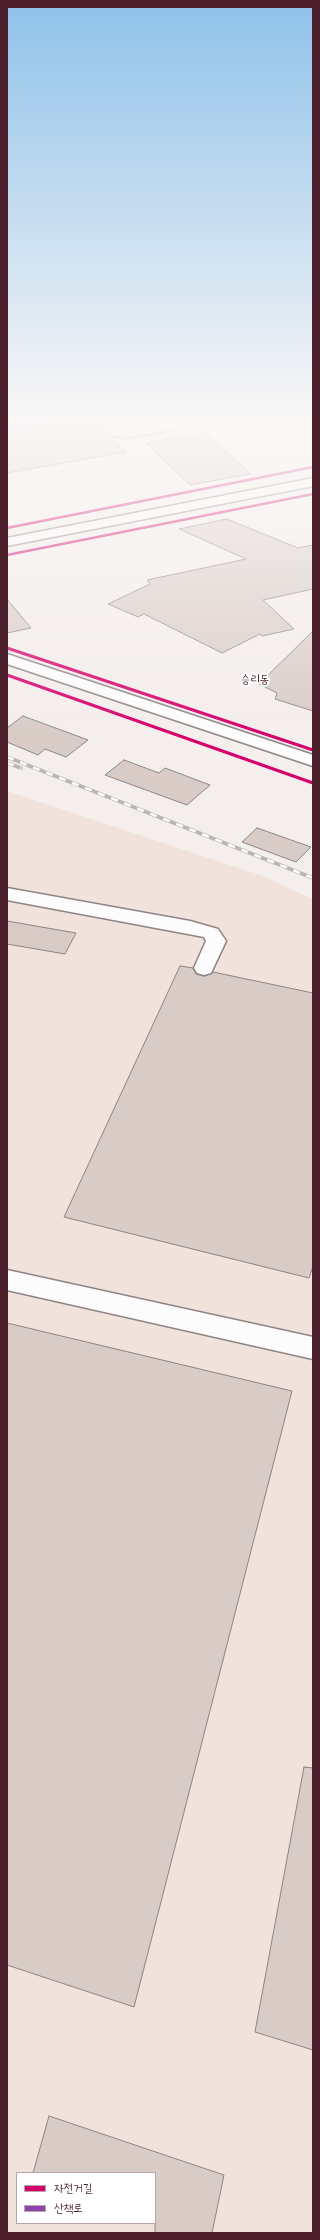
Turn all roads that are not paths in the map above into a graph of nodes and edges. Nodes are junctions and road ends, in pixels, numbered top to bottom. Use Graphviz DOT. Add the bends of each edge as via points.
graph roads {
  1 [pos="91,526"];
  2 [pos="7,542"];
  3 [pos="7,659"];
  4 [pos="313,761"];
  5 [pos="7,894"];
  6 [pos="204,968"];
  7 [pos="7,1280"];
  8 [pos="313,1348"];
  1 -- 2 [label="main road"];
  3 -- 4 [label="main road"];
  5 -- 6 [label="main road" via="211,933 216,941"];
  7 -- 8 [label="main road"];
}
